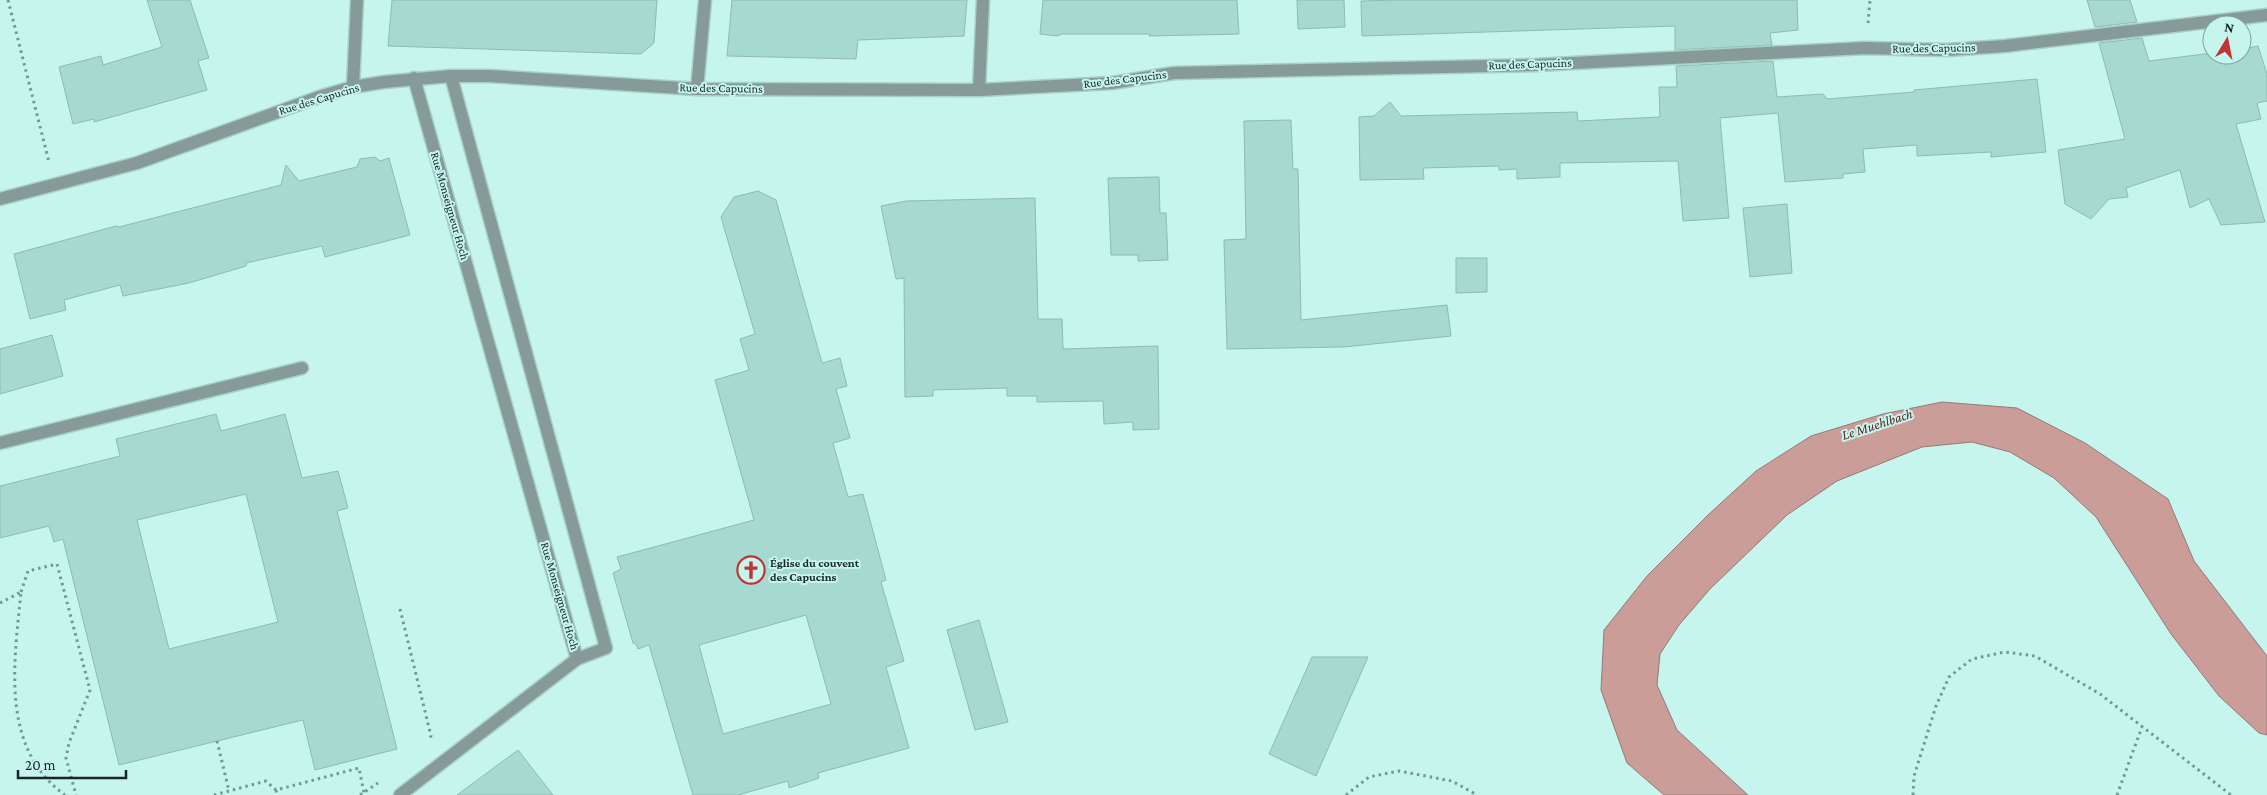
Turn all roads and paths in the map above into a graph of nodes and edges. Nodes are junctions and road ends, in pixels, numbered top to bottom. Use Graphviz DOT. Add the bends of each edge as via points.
graph roads {
  1 [pos="8,0"];
  2 [pos="357,0"];
  3 [pos="705,0"];
  4 [pos="983,0"];
  5 [pos="2267,15"];
  6 [pos="451,76"];
  7 [pos="414,78"];
  8 [pos="353,87"];
  9 [pos="697,89"];
  10 [pos="979,90"];
  11 [pos="55,184"];
  12 [pos="0,199"];
  13 [pos="302,368"];
  14 [pos="0,443"];
  15 [pos="20,592"];
  16 [pos="0,603"];
  17 [pos="400,609"];
  18 [pos="578,659"];
  19 [pos="2142,726"];
  20 [pos="218,741"];
  21 [pos="427,745"];
  22 [pos="386,778"];
  23 [pos="276,790"];
  24 [pos="229,791"];
  25 [pos="362,794"];
  26 [pos="65,795"];
  27 [pos="76,795"];
  28 [pos="214,795"];
  29 [pos="277,795"];
  30 [pos="400,795"];
  31 [pos="1346,795"];
  32 [pos="1477,795"];
  33 [pos="1913,795"];
  34 [pos="2118,795"];
  35 [pos="2230,795"];
  1 -- 11 [label="path"];
  2 -- 8 [label="street"];
  3 -- 9 [label="street"];
  4 -- 10 [label="street"];
  5 -- 10 [label="street, Rue des Capucins" via="1947,50 1866,48 1535,65 1174,72 1112,83"];
  6 -- 7 [label="street, Rue des Capucins"];
  6 -- 9 [label="street, Rue des Capucins"];
  6 -- 18 [label="street, Rue Monseigneur Hoch" via="606,648"];
  7 -- 8 [label="street, Rue des Capucins"];
  7 -- 18 [label="street, Rue Monseigneur Hoch"];
  8 -- 11 [label="street, Rue des Capucins" via="137,163"];
  9 -- 10 [label="street, Rue des Capucins"];
  11 -- 12 [label="street, Rue des Capucins"];
  13 -- 14 [label="street"];
  15 -- 16 [label="path"];
  15 -- 26 [label="path" via="12,686 17,723 28,756 48,784"];
  15 -- 27 [label="path" via="28,571 58,564 90,690 66,758"];
  17 -- 21 [label="path" via="431,736"];
  18 -- 30 [label="street"];
  19 -- 33 [label="path" via="2100,694 2035,656 2005,652 1972,659 1950,677 1936,706 1914,776"];
  19 -- 34 [label="path"];
  19 -- 35 [label="path"];
  20 -- 24 [label="path"];
  22 -- 25 [label="path"];
  23 -- 24 [label="path" via="266,781"];
  23 -- 25 [label="path" via="359,768"];
  23 -- 29 [label="path"];
  24 -- 28 [label="path"];
  31 -- 32 [label="path" via="1369,778 1399,771 1452,780"];
}
